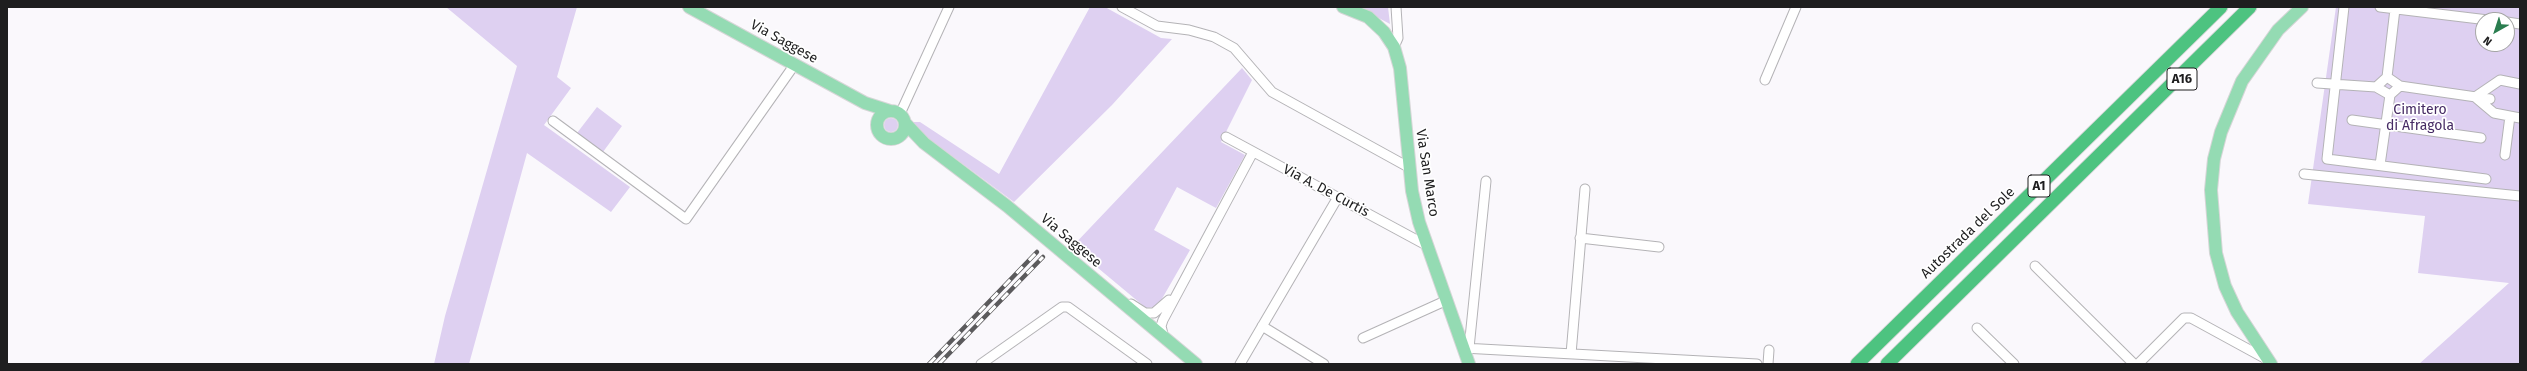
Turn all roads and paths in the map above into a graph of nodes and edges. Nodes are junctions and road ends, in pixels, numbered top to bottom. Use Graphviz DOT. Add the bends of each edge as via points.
graph roads {
  1 [pos="689,7"];
  2 [pos="949,7"];
  3 [pos="1122,7"];
  4 [pos="1343,7"];
  5 [pos="1396,7"];
  6 [pos="1796,7"];
  7 [pos="2210,7"];
  8 [pos="2221,7"];
  9 [pos="2250,7"];
  10 [pos="2261,7"];
  11 [pos="2302,7"];
  12 [pos="2344,7"];
  13 [pos="2380,7"];
  14 [pos="2395,9"];
  15 [pos="2475,18"];
  16 [pos="1394,47"];
  17 [pos="795,64"];
  18 [pos="2154,73"];
  19 [pos="2387,76"];
  20 [pos="1765,80"];
  21 [pos="2317,83"];
  22 [pos="2336,84"];
  23 [pos="2520,84"];
  24 [pos="2400,86"];
  25 [pos="2376,87"];
  26 [pos="2390,95"];
  27 [pos="2476,97"];
  28 [pos="2490,99"];
  29 [pos="865,103"];
  30 [pos="899,116"];
  31 [pos="2510,116"];
  32 [pos="2520,118"];
  33 [pos="2352,120"];
  34 [pos="553,121"];
  35 [pos="878,121"];
  36 [pos="2386,126"];
  37 [pos="1226,137"];
  38 [pos="2481,138"];
  39 [pos="893,140"];
  40 [pos="924,143"];
  41 [pos="1253,152"];
  42 [pos="2104,152"];
  43 [pos="2506,155"];
  44 [pos="2380,165"];
  45 [pos="1410,168"];
  46 [pos="2304,174"];
  47 [pos="2486,179"];
  48 [pos="1486,182"];
  49 [pos="1585,190"];
  50 [pos="2520,196"];
  51 [pos="1338,197"];
  52 [pos="1580,238"];
  53 [pos="1426,245"];
  54 [pos="1659,247"];
  55 [pos="1069,259"];
  56 [pos="2035,266"];
  57 [pos="1177,290"];
  58 [pos="1445,301"];
  59 [pos="1262,326"];
  60 [pos="1977,328"];
  61 [pos="1164,338"];
  62 [pos="1363,338"];
  63 [pos="1466,348"];
  64 [pos="1769,350"];
  65 [pos="1571,354"];
  66 [pos="1692,362"];
  67 [pos="2270,362"];
  68 [pos="981,364"];
  69 [pos="1147,364"];
  70 [pos="1196,364"];
  71 [pos="1240,364"];
  72 [pos="1324,364"];
  73 [pos="1469,364"];
  74 [pos="1757,364"];
  75 [pos="1768,364"];
  76 [pos="1857,364"];
  77 [pos="1887,364"];
  78 [pos="2014,364"];
  79 [pos="2134,364"];
  80 [pos="2138,364"];
  1 -- 17 [label="main road, Via Saggese"];
  2 -- 30 [label="street"];
  3 -- 45 [label="street" via="1157,26 1189,30 1214,37 1234,48 1272,92"];
  4 -- 16 [label="main road, Via San Marco" via="1368,18 1384,32"];
  5 -- 16 [label="street" via="1398,38"];
  6 -- 20 [label="street"];
  7 -- 18 [label="highway"];
  8 -- 18 [label="highway, Autostrada del Sole / A1"];
  9 -- 42 [label="highway, A1"];
  10 -- 42 [label="highway, A16"];
  11 -- 67 [label="main road" via="2278,30 2242,81 2221,132 2212,183 2213,232 2225,286 2236,312"];
  12 -- 22 [label="street"];
  13 -- 14 [label="street"];
  14 -- 15 [label="street"];
  14 -- 19 [label="street"];
  16 -- 45 [label="main road, Via San Marco" via="1400,68"];
  17 -- 29 [label="main road, Via Saggese"];
  17 -- 34 [label="street" via="686,219"];
  18 -- 76 [label="highway, Autostrada del Sole / A1"];
  19 -- 24 [label="street"];
  19 -- 25 [label="street"];
  21 -- 22 [label="street"];
  22 -- 25 [label="street"];
  22 -- 44 [label="street" via="2327,159"];
  23 -- 27 [label="street" via="2500,80"];
  24 -- 26 [label="street"];
  24 -- 27 [label="street"];
  25 -- 26 [label="street"];
  26 -- 36 [label="street"];
  27 -- 28 [label="street"];
  27 -- 31 [label="street" via="2494,113"];
  29 -- 30 [label="main road"];
  29 -- 35 [label="main road"];
  30 -- 35 [label="main road" via="882,114"];
  30 -- 39 [label="main road" via="904,132"];
  30 -- 40 [label="main road, Via Saggese"];
  31 -- 32 [label="street"];
  31 -- 43 [label="street"];
  33 -- 36 [label="street"];
  35 -- 39 [label="main road" via="880,134"];
  36 -- 38 [label="street"];
  36 -- 44 [label="street"];
  37 -- 41 [label="street, Via A. De Curtis"];
  39 -- 40 [label="main road"];
  40 -- 55 [label="main road, Via Saggese" via="1007,206"];
  41 -- 51 [label="street, Via A. De Curtis"];
  41 -- 57 [label="street"];
  42 -- 77 [label="highway, A1"];
  44 -- 47 [label="street"];
  45 -- 53 [label="main road, Via San Marco" via="1419,222"];
  46 -- 50 [label="street"];
  48 -- 63 [label="street"];
  49 -- 52 [label="street"];
  51 -- 53 [label="street, Via A. De Curtis"];
  51 -- 59 [label="street"];
  52 -- 54 [label="street"];
  52 -- 65 [label="street"];
  53 -- 58 [label="main road, Via San Marco"];
  55 -- 57 [label="street" via="1146,313 1159,310"];
  55 -- 61 [label="main road, Via Saggese"];
  56 -- 79 [label="street"];
  57 -- 61 [label="street" via="1162,320"];
  58 -- 62 [label="street"];
  58 -- 63 [label="main road, Via San Marco"];
  59 -- 71 [label="street"];
  59 -- 72 [label="street"];
  60 -- 78 [label="street"];
  61 -- 70 [label="main road, Via Saggese"];
  63 -- 65 [label="street"];
  63 -- 73 [label="main road, Via San Marco"];
  64 -- 75 [label="street"];
  65 -- 66 [label="street"];
  66 -- 74 [label="street"];
  67 -- 80 [label="street" via="2191,318 2184,318"];
  68 -- 69 [label="street" via="1062,308 1068,307"];
}
